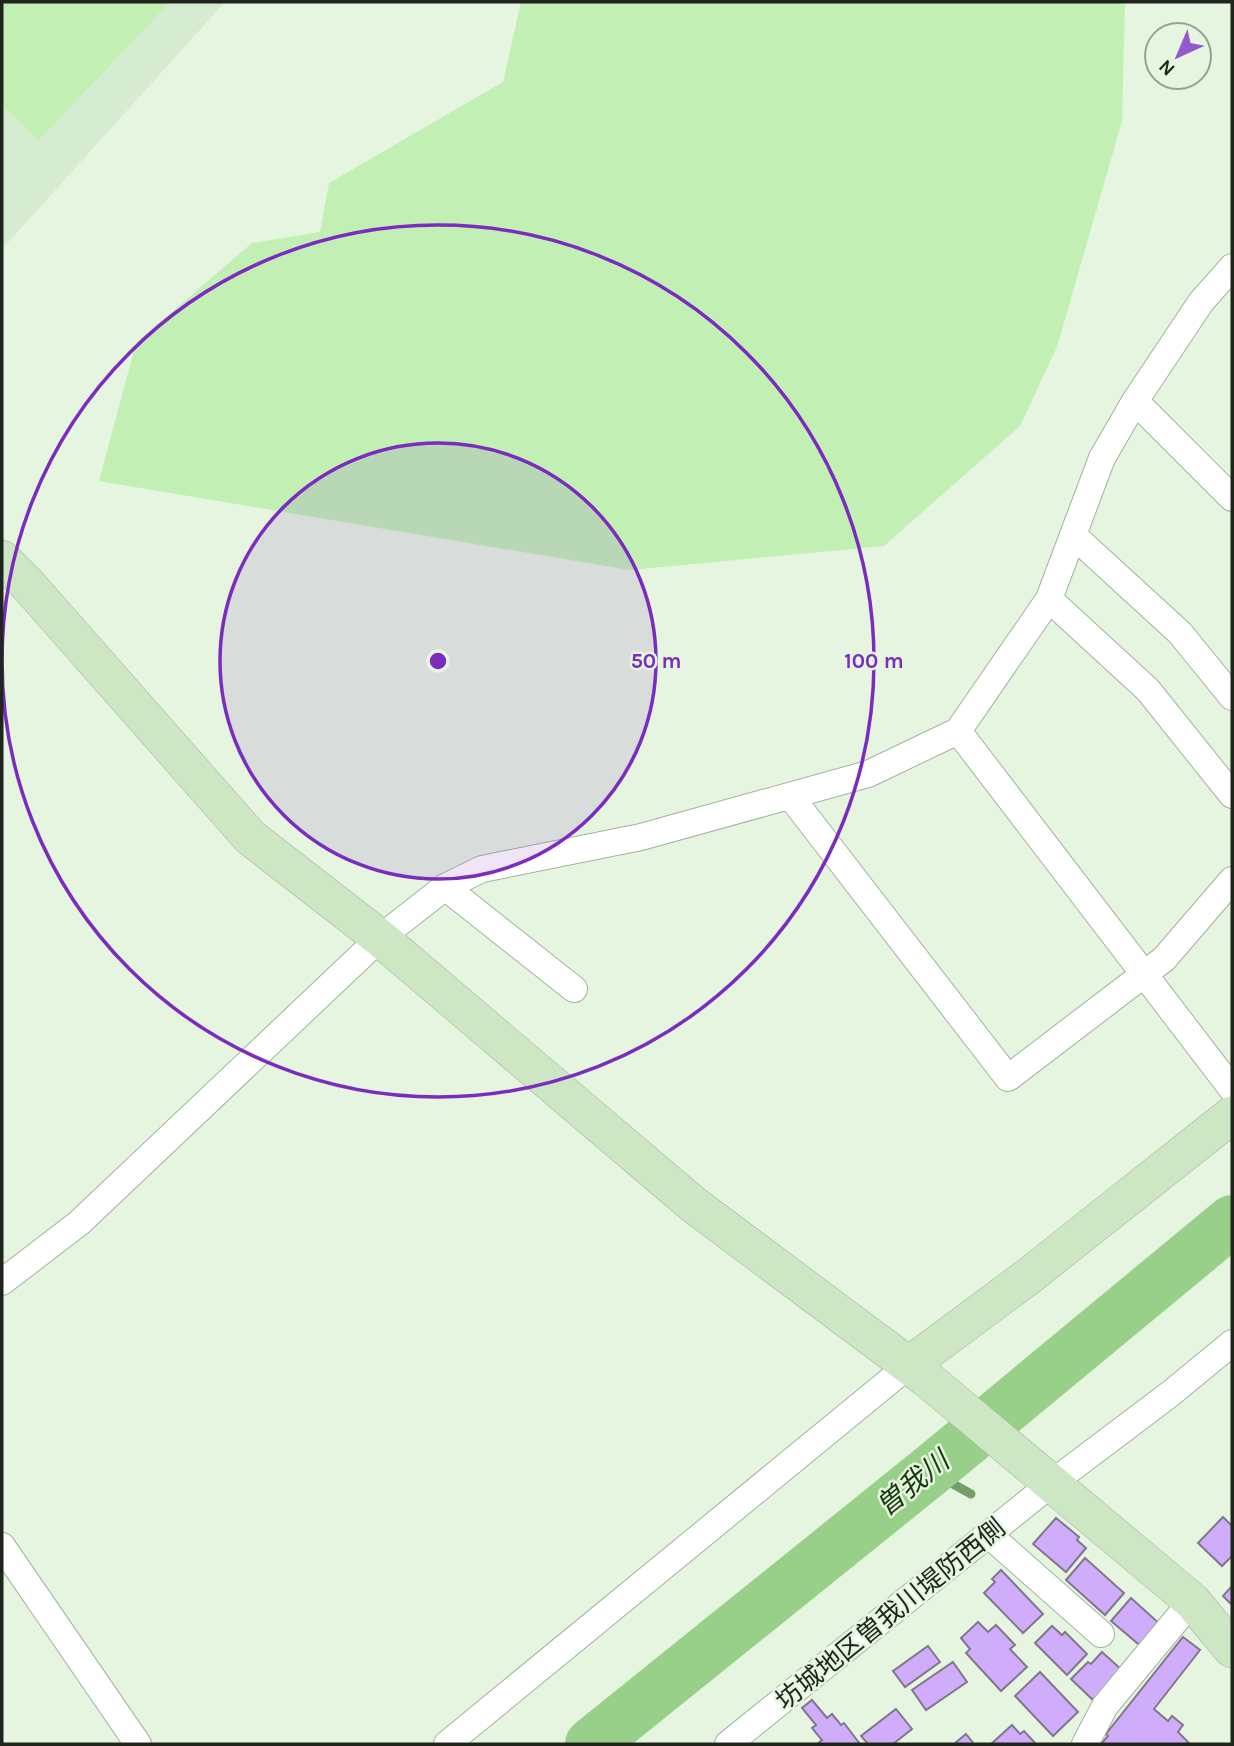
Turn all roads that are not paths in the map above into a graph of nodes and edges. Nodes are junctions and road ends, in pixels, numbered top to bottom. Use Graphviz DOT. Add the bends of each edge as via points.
graph roads {
  1 [pos="1232,267"];
  2 [pos="1135,401"];
  3 [pos="1232,498"];
  4 [pos="1073,535"];
  5 [pos="2,559"];
  6 [pos="1049,599"];
  7 [pos="1232,697"];
  8 [pos="958,731"];
  9 [pos="1232,795"];
  10 [pos="791,797"];
  11 [pos="1232,880"];
  12 [pos="445,887"];
  13 [pos="380,938"];
  14 [pos="1145,974"];
  15 [pos="574,989"];
  16 [pos="1232,1089"];
  17 [pos="1232,1115"];
  18 [pos="2,1282"];
  19 [pos="1232,1343"];
  20 [pos="918,1372"];
  21 [pos="1047,1479"];
  22 [pos="989,1535"];
  23 [pos="2,1546"];
  24 [pos="1192,1601"];
  25 [pos="1101,1634"];
  26 [pos="1232,1649"];
  27 [pos="138,1744"];
  28 [pos="447,1744"];
  29 [pos="728,1744"];
  30 [pos="1085,1744"];
  1 -- 2 [label="street" via="1201,302"];
  2 -- 3 [label="street"];
  2 -- 4 [label="street" via="1102,458"];
  4 -- 6 [label="street"];
  4 -- 7 [label="street" via="1181,633"];
  5 -- 13 [label="street" via="250,837"];
  6 -- 8 [label="street"];
  6 -- 9 [label="street" via="1148,690"];
  8 -- 10 [label="street" via="867,774"];
  8 -- 14 [label="street"];
  10 -- 12 [label="street" via="641,837 482,869"];
  10 -- 14 [label="street" via="1008,1078"];
  11 -- 14 [label="street" via="1164,959"];
  12 -- 13 [label="street"];
  12 -- 15 [label="street"];
  13 -- 18 [label="street" via="79,1223"];
  13 -- 20 [label="street" via="694,1205"];
  14 -- 16 [label="street"];
  17 -- 20 [label="street" via="1025,1279"];
  19 -- 21 [label="street, 坊城地区曽我川堤防西側" via="1170,1394"];
  20 -- 21 [label="street"];
  20 -- 28 [label="street"];
  21 -- 22 [label="street, 坊城地区曽我川堤防西側"];
  21 -- 24 [label="street"];
  22 -- 25 [label="street"];
  22 -- 29 [label="street, 坊城地区曽我川堤防西側"];
  23 -- 27 [label="street"];
  24 -- 26 [label="street"];
  24 -- 30 [label="street" via="1105,1706"];
}
